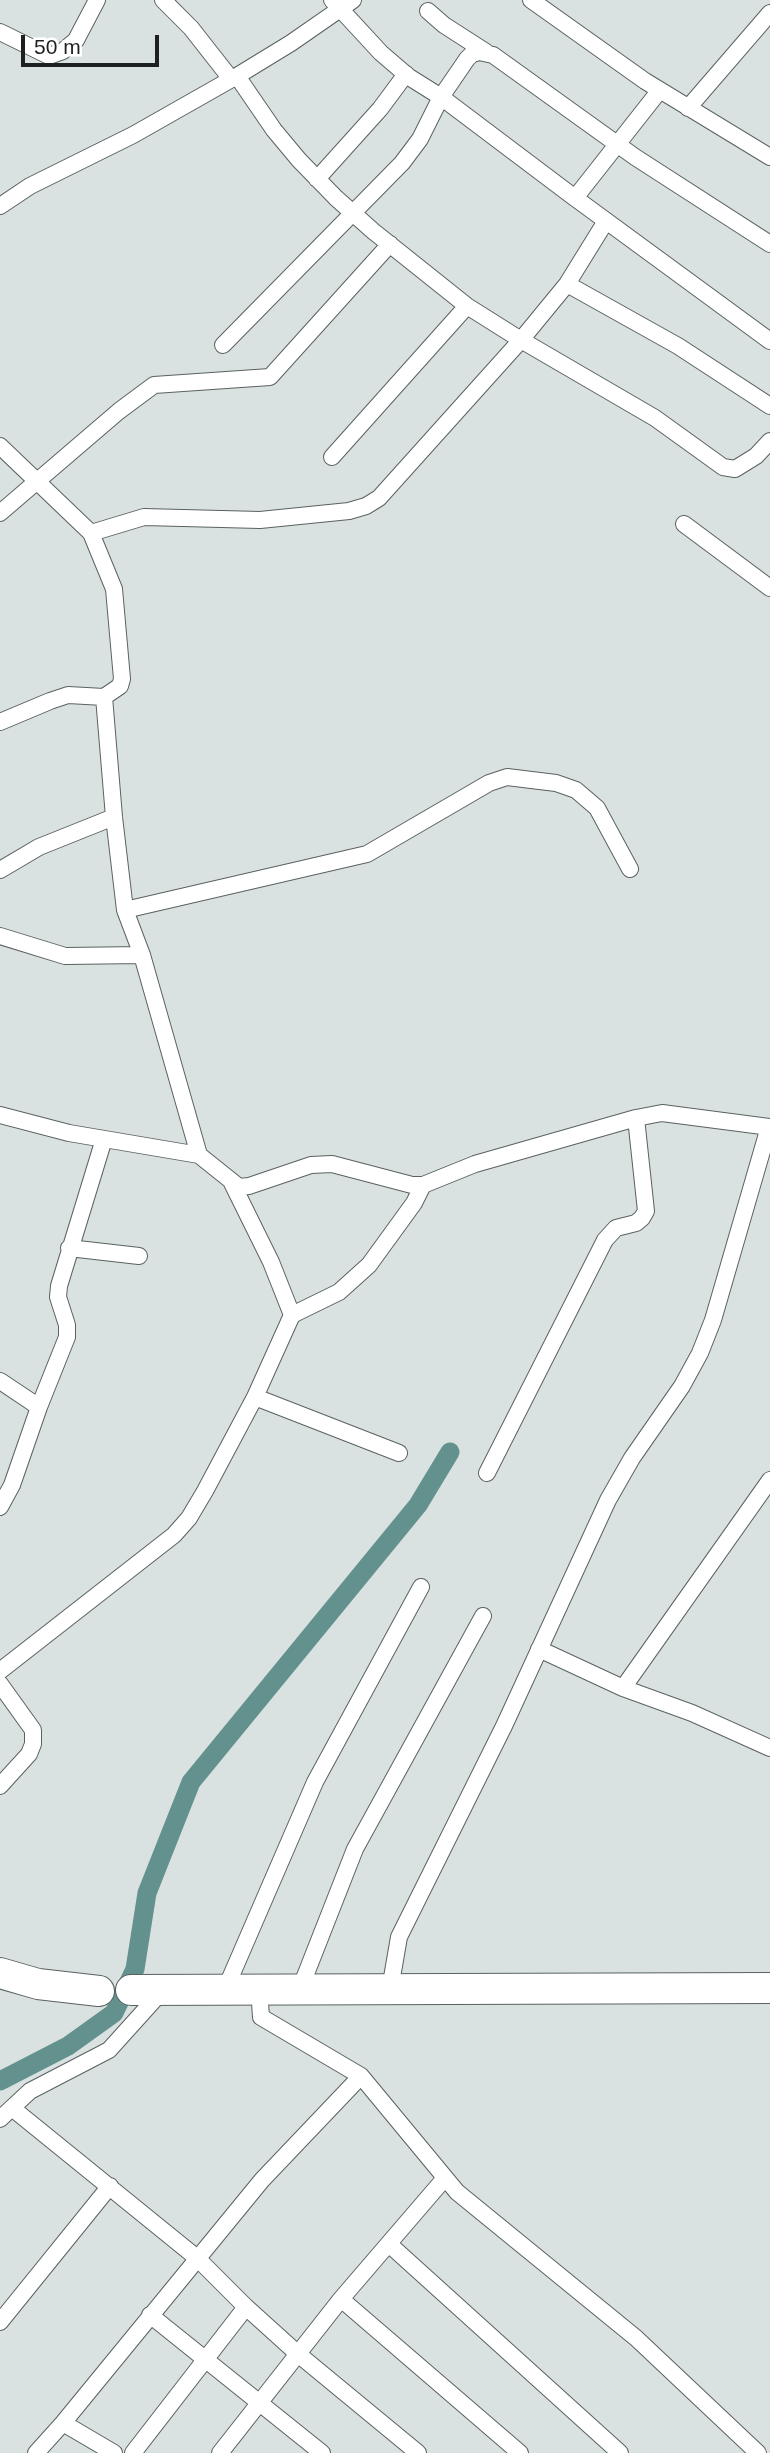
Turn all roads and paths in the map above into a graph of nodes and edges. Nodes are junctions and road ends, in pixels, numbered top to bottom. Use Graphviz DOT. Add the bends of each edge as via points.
graph roads {
  1 [pos="97,0"];
  2 [pos="163,0"];
  3 [pos="531,0"];
  4 [pos="341,3"];
  5 [pos="428,11"];
  6 [pos="767,23"];
  7 [pos="0,32"];
  8 [pos="486,52"];
  9 [pos="406,74"];
  10 [pos="234,77"];
  11 [pos="660,90"];
  12 [pos="441,97"];
  13 [pos="688,108"];
  14 [pos="618,143"];
  15 [pos="770,157"];
  16 [pos="317,179"];
  17 [pos="575,198"];
  18 [pos="6,202"];
  19 [pos="352,213"];
  20 [pos="606,221"];
  21 [pos="390,244"];
  22 [pos="770,244"];
  23 [pos="567,284"];
  24 [pos="467,306"];
  25 [pos="521,340"];
  26 [pos="770,341"];
  27 [pos="223,345"];
  28 [pos="770,406"];
  29 [pos="770,441"];
  30 [pos="0,446"];
  31 [pos="756,456"];
  32 [pos="332,457"];
  33 [pos="770,466"];
  34 [pos="36,482"];
  35 [pos="0,513"];
  36 [pos="684,524"];
  37 [pos="91,533"];
  38 [pos="770,588"];
  39 [pos="104,697"];
  40 [pos="0,722"];
  41 [pos="114,817"];
  42 [pos="630,869"];
  43 [pos="0,870"];
  44 [pos="125,910"];
  45 [pos="0,936"];
  46 [pos="142,955"];
  47 [pos="0,1115"];
  48 [pos="636,1118"];
  49 [pos="769,1127"];
  50 [pos="104,1139"];
  51 [pos="199,1155"];
  52 [pos="232,1183"];
  53 [pos="424,1185"];
  54 [pos="69,1248"];
  55 [pos="139,1256"];
  56 [pos="292,1315"];
  57 [pos="0,1381"];
  58 [pos="254,1397"];
  59 [pos="39,1407"];
  60 [pos="398,1453"];
  61 [pos="486,1473"];
  62 [pos="770,1480"];
  63 [pos="0,1507"];
  64 [pos="421,1587"];
  65 [pos="483,1616"];
  66 [pos="539,1649"];
  67 [pos="0,1671"];
  68 [pos="0,1684"];
  69 [pos="623,1688"];
  70 [pos="770,1748"];
  71 [pos="0,1786"];
  72 [pos="0,1973"];
  73 [pos="770,1988"];
  74 [pos="164,1989"];
  75 [pos="259,1989"];
  76 [pos="300,1989"];
  77 [pos="390,1989"];
  78 [pos="131,1990"];
  79 [pos="225,1990"];
  80 [pos="99,1991"];
  81 [pos="361,2076"];
  82 [pos="12,2108"];
  83 [pos="0,2119"];
  84 [pos="445,2178"];
  85 [pos="110,2186"];
  86 [pos="390,2245"];
  87 [pos="197,2258"];
  88 [pos="341,2300"];
  89 [pos="246,2307"];
  90 [pos="150,2315"];
  91 [pos="0,2322"];
  92 [pos="298,2354"];
  93 [pos="205,2359"];
  94 [pos="259,2401"];
  95 [pos="63,2423"];
  96 [pos="36,2453"];
  97 [pos="114,2453"];
  98 [pos="133,2453"];
  99 [pos="220,2453"];
  100 [pos="322,2453"];
  101 [pos="418,2453"];
  102 [pos="520,2453"];
  103 [pos="620,2453"];
  104 [pos="758,2453"];
  1 -- 7 [label="street" via="76,40 49,56"];
  2 -- 10 [label="street"];
  3 -- 11 [label="street"];
  4 -- 9 [label="street" via="381,53"];
  4 -- 10 [label="street" via="291,43"];
  5 -- 8 [label="street"];
  6 -- 13 [label="street"];
  8 -- 12 [label="street" via="467,59"];
  8 -- 14 [label="street"];
  9 -- 12 [label="street"];
  9 -- 16 [label="street"];
  10 -- 16 [label="street"];
  10 -- 18 [label="street"];
  11 -- 13 [label="street"];
  11 -- 14 [label="street"];
  12 -- 17 [label="street"];
  12 -- 19 [label="street" via="402,163"];
  13 -- 15 [label="street"];
  14 -- 17 [label="street"];
  14 -- 22 [label="street"];
  16 -- 19 [label="street"];
  17 -- 20 [label="street"];
  19 -- 21 [label="street"];
  19 -- 27 [label="street"];
  20 -- 23 [label="street"];
  20 -- 26 [label="street"];
  21 -- 24 [label="street"];
  21 -- 34 [label="street" via="270,377 154,385"];
  23 -- 25 [label="street"];
  23 -- 28 [label="street" via="678,346"];
  24 -- 25 [label="street"];
  24 -- 32 [label="street"];
  25 -- 31 [label="street" via="656,418 723,467 735,470"];
  25 -- 37 [label="street" via="379,498 366,506 260,520 144,517"];
  29 -- 31 [label="street"];
  30 -- 34 [label="street"];
  31 -- 33 [label="street"];
  34 -- 35 [label="street"];
  34 -- 37 [label="street"];
  36 -- 38 [label="street"];
  37 -- 39 [label="street" via="116,601 122,679 120,686"];
  39 -- 40 [label="street" via="68,695"];
  39 -- 41 [label="street"];
  41 -- 43 [label="street" via="38,847"];
  41 -- 44 [label="street"];
  42 -- 44 [label="street" via="597,808 576,790 507,777 367,854"];
  44 -- 46 [label="street"];
  45 -- 46 [label="street" via="65,956"];
  46 -- 51 [label="street"];
  47 -- 50 [label="street"];
  48 -- 49 [label="street" via="662,1113"];
  48 -- 53 [label="street" via="475,1164"];
  48 -- 61 [label="street" via="646,1211 636,1223 616,1228 605,1240"];
  49 -- 66 [label="street" via="700,1353 608,1500"];
  50 -- 51 [label="street"];
  50 -- 54 [label="street"];
  51 -- 52 [label="street"];
  52 -- 53 [label="street" via="249,1186 311,1165 332,1164"];
  52 -- 56 [label="street"];
  53 -- 56 [label="street" via="369,1265 339,1292"];
  54 -- 55 [label="street"];
  54 -- 59 [label="street" via="58,1297 67,1338"];
  56 -- 58 [label="street"];
  57 -- 59 [label="street"];
  58 -- 60 [label="street"];
  58 -- 67 [label="street" via="205,1491 174,1535"];
  59 -- 63 [label="street"];
  62 -- 69 [label="street"];
  64 -- 79 [label="street" via="315,1782"];
  65 -- 76 [label="street" via="355,1849"];
  66 -- 69 [label="street"];
  66 -- 77 [label="street" via="398,1937"];
  68 -- 71 [label="street" via="33,1730 29,1754"];
  69 -- 70 [label="street"];
  72 -- 80 [label="highway" via="38,1984"];
  73 -- 77 [label="highway"];
  74 -- 78 [label="highway"];
  74 -- 79 [label="highway"];
  74 -- 82 [label="street" via="109,2050 30,2091"];
  75 -- 76 [label="highway"];
  75 -- 79 [label="highway"];
  75 -- 81 [label="street" via="261,2017"];
  76 -- 77 [label="highway"];
  81 -- 84 [label="street"];
  81 -- 87 [label="street" via="262,2180"];
  82 -- 83 [label="street"];
  82 -- 85 [label="street"];
  84 -- 86 [label="street"];
  84 -- 104 [label="street" via="636,2338"];
  85 -- 87 [label="street"];
  85 -- 91 [label="street"];
  86 -- 88 [label="street"];
  86 -- 103 [label="street"];
  87 -- 89 [label="street"];
  87 -- 90 [label="street"];
  88 -- 92 [label="street"];
  88 -- 102 [label="street"];
  89 -- 92 [label="street"];
  89 -- 93 [label="street"];
  90 -- 93 [label="street"];
  90 -- 95 [label="street"];
  92 -- 94 [label="street"];
  92 -- 101 [label="street"];
  93 -- 94 [label="street"];
  93 -- 98 [label="street"];
  94 -- 99 [label="street"];
  94 -- 100 [label="street"];
  95 -- 96 [label="street"];
  95 -- 97 [label="street"];
}
